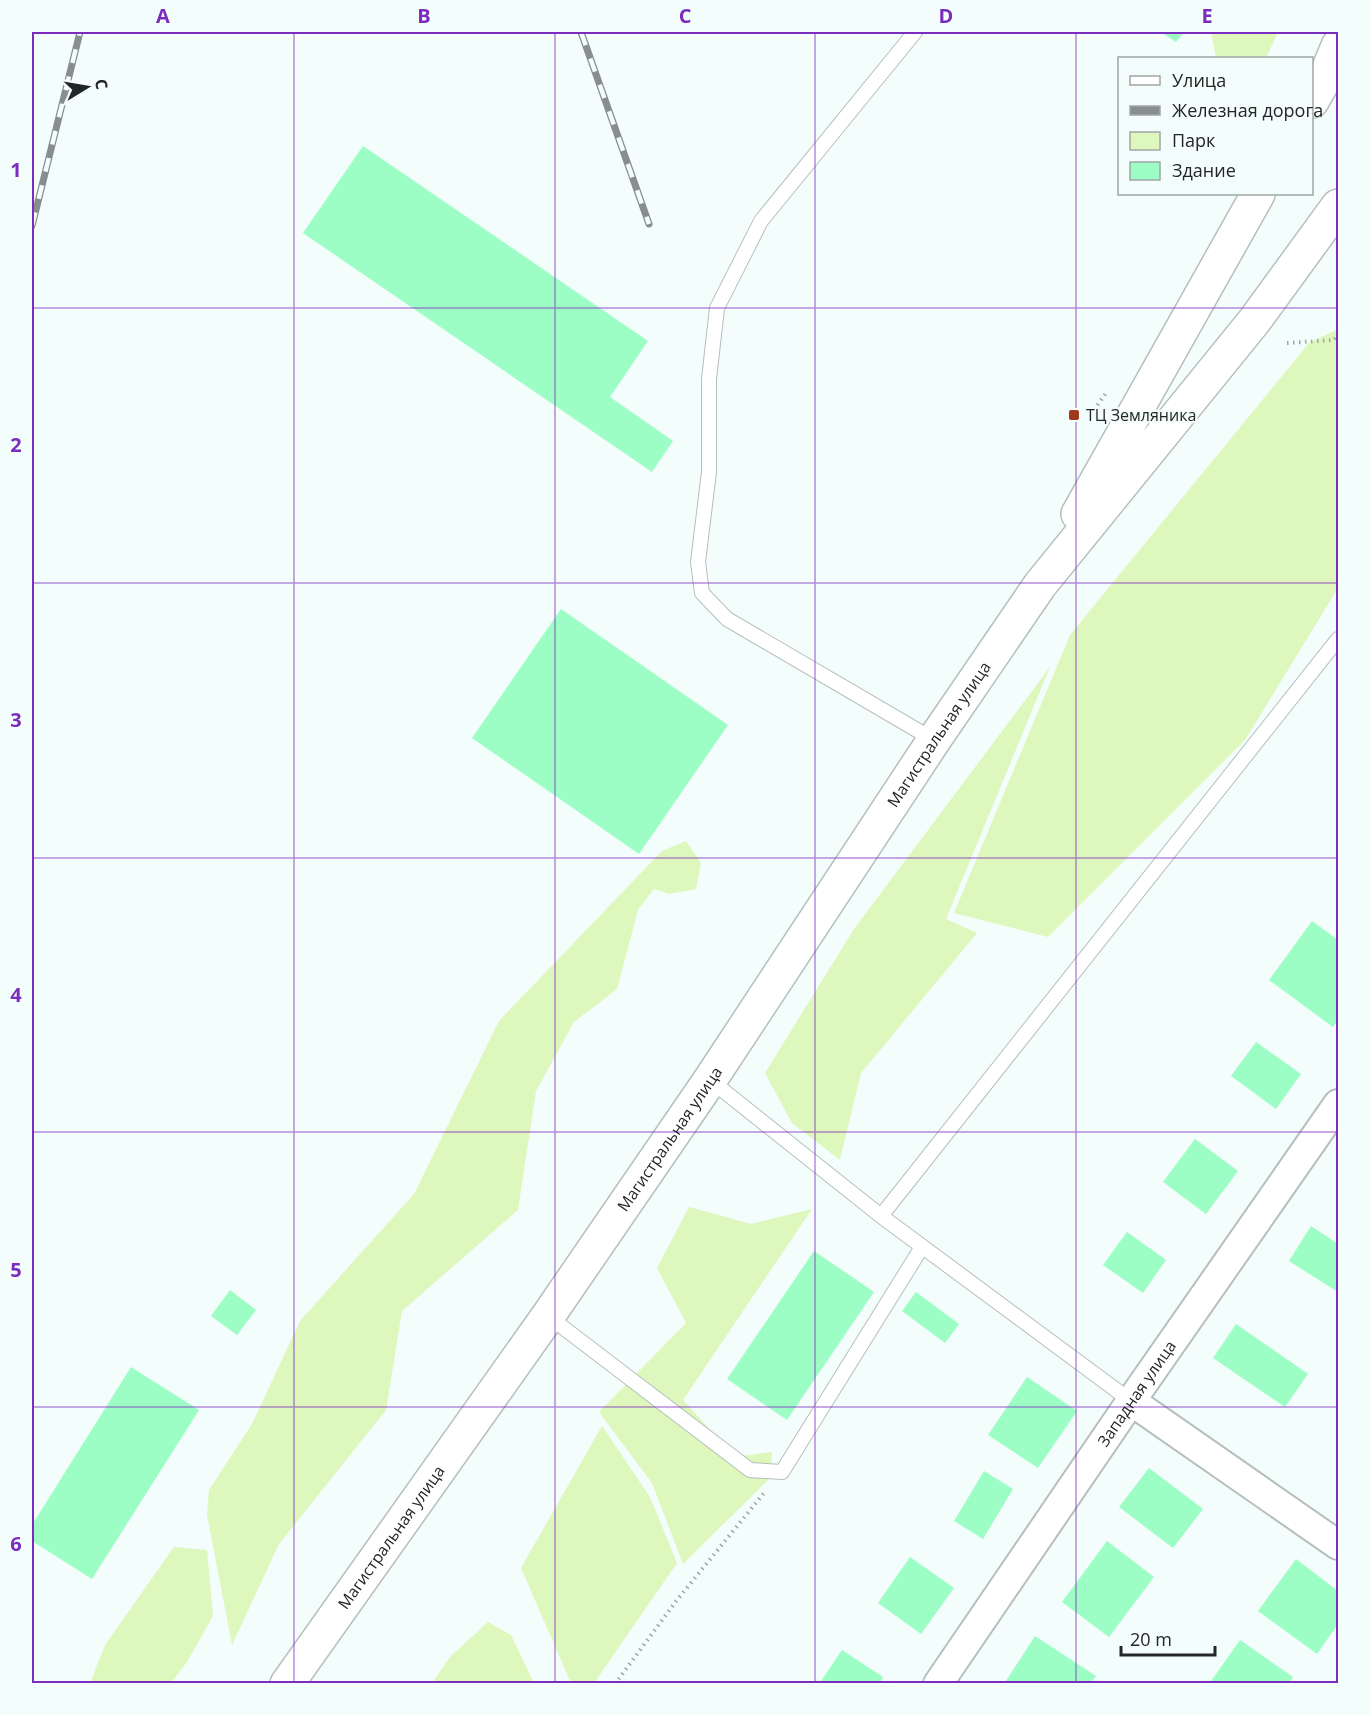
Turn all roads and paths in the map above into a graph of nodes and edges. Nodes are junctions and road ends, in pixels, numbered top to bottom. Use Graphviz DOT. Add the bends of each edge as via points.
graph roads {
  1 [pos="915,32"];
  2 [pos="1338,46"];
  3 [pos="1313,98"];
  4 [pos="1257,195"];
  5 [pos="1338,206"];
  6 [pos="1338,334"];
  7 [pos="1287,343"];
  8 [pos="1040,585"];
  9 [pos="1338,639"];
  10 [pos="933,740"];
  11 [pos="710,1080"];
  12 [pos="1338,1104"];
  13 [pos="881,1216"];
  14 [pos="922,1247"];
  15 [pos="548,1316"];
  16 [pos="1131,1401"];
  17 [pos="782,1472"];
  18 [pos="1338,1545"];
  19 [pos="287,1683"];
  20 [pos="615,1683"];
  21 [pos="938,1683"];
  1 -- 10 [label="lane" via="760,220 717,308 709,379 710,472 698,562 702,593 727,619"];
  2 -- 3 [label="main road"];
  4 -- 8 [label="main road"];
  5 -- 8 [label="main road" via="1255,320"];
  6 -- 7 [label="path" via="1334,340"];
  8 -- 10 [label="main road, Магистральная улица"];
  9 -- 13 [label="lane"];
  10 -- 11 [label="main road, Магистральная улица"];
  11 -- 13 [label="lane"];
  11 -- 15 [label="main road, Магистральная улица"];
  12 -- 16 [label="street, Западная улица"];
  13 -- 14 [label="lane"];
  14 -- 16 [label="lane"];
  14 -- 17 [label="lane"];
  15 -- 17 [label="lane" via="750,1470"];
  15 -- 19 [label="main road, Магистральная улица"];
  16 -- 18 [label="street"];
  16 -- 21 [label="street, Западная улица"];
  17 -- 20 [label="path"];
}
